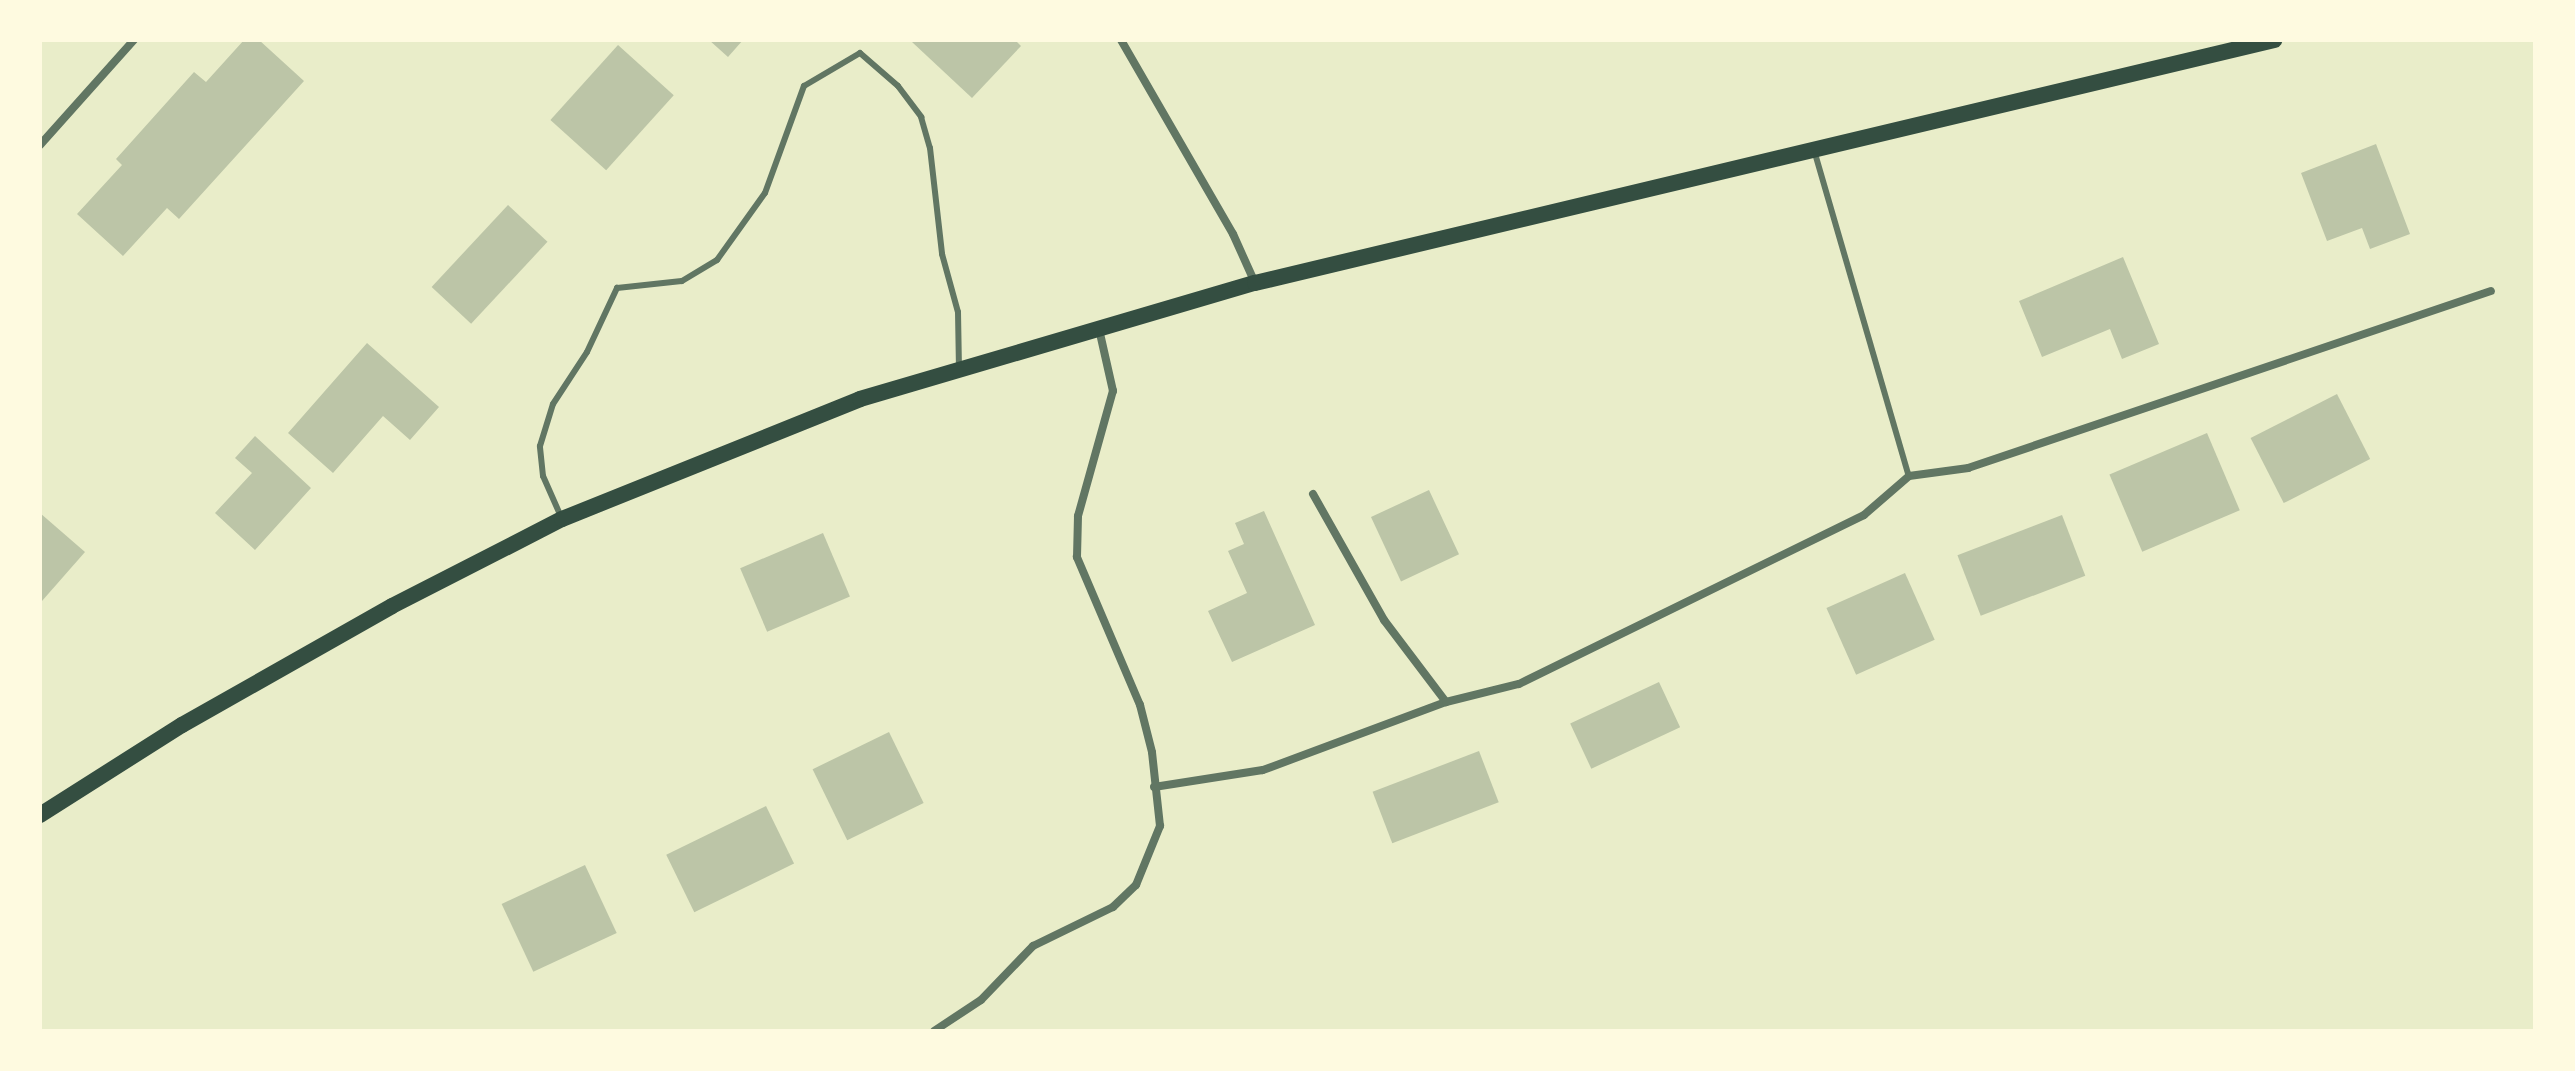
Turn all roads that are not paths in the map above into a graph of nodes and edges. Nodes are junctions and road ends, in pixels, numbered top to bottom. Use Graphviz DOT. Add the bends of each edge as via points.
graph roads {
  1 [pos="134,40"];
  2 [pos="1121,40"];
  3 [pos="2274,40"];
  4 [pos="40,145"];
  5 [pos="1813,147"];
  6 [pos="1255,283"];
  7 [pos="2491,291"];
  8 [pos="1098,328"];
  9 [pos="959,370"];
  10 [pos="1909,476"];
  11 [pos="1313,494"];
  12 [pos="562,519"];
  13 [pos="1446,702"];
  14 [pos="1154,787"];
  15 [pos="40,815"];
  16 [pos="934,1031"];
  1 -- 4 [label="street"];
  2 -- 6 [label="street" via="1233,234"];
  3 -- 5 [label="main road"];
  5 -- 6 [label="main road"];
  5 -- 10 [label="lane"];
  6 -- 8 [label="main road"];
  7 -- 10 [label="street" via="1984,463"];
  8 -- 9 [label="main road"];
  8 -- 14 [label="street" via="1113,391 1078,516 1077,557 1140,705"];
  9 -- 12 [label="main road" via="860,399"];
  9 -- 12 [label="lane" via="958,312 942,254 930,148 921,117 898,86 860,53 804,86 765,193 717,260 682,281 617,288 587,352 553,404 540,446 543,476"];
  10 -- 13 [label="street" via="1864,515 1533,677"];
  11 -- 13 [label="street" via="1384,620"];
  12 -- 15 [label="main road" via="353,628 182,725"];
  13 -- 14 [label="street" via="1263,770"];
  14 -- 16 [label="street" via="1160,826 1136,885 1113,907 1033,946 981,1000"];
}
